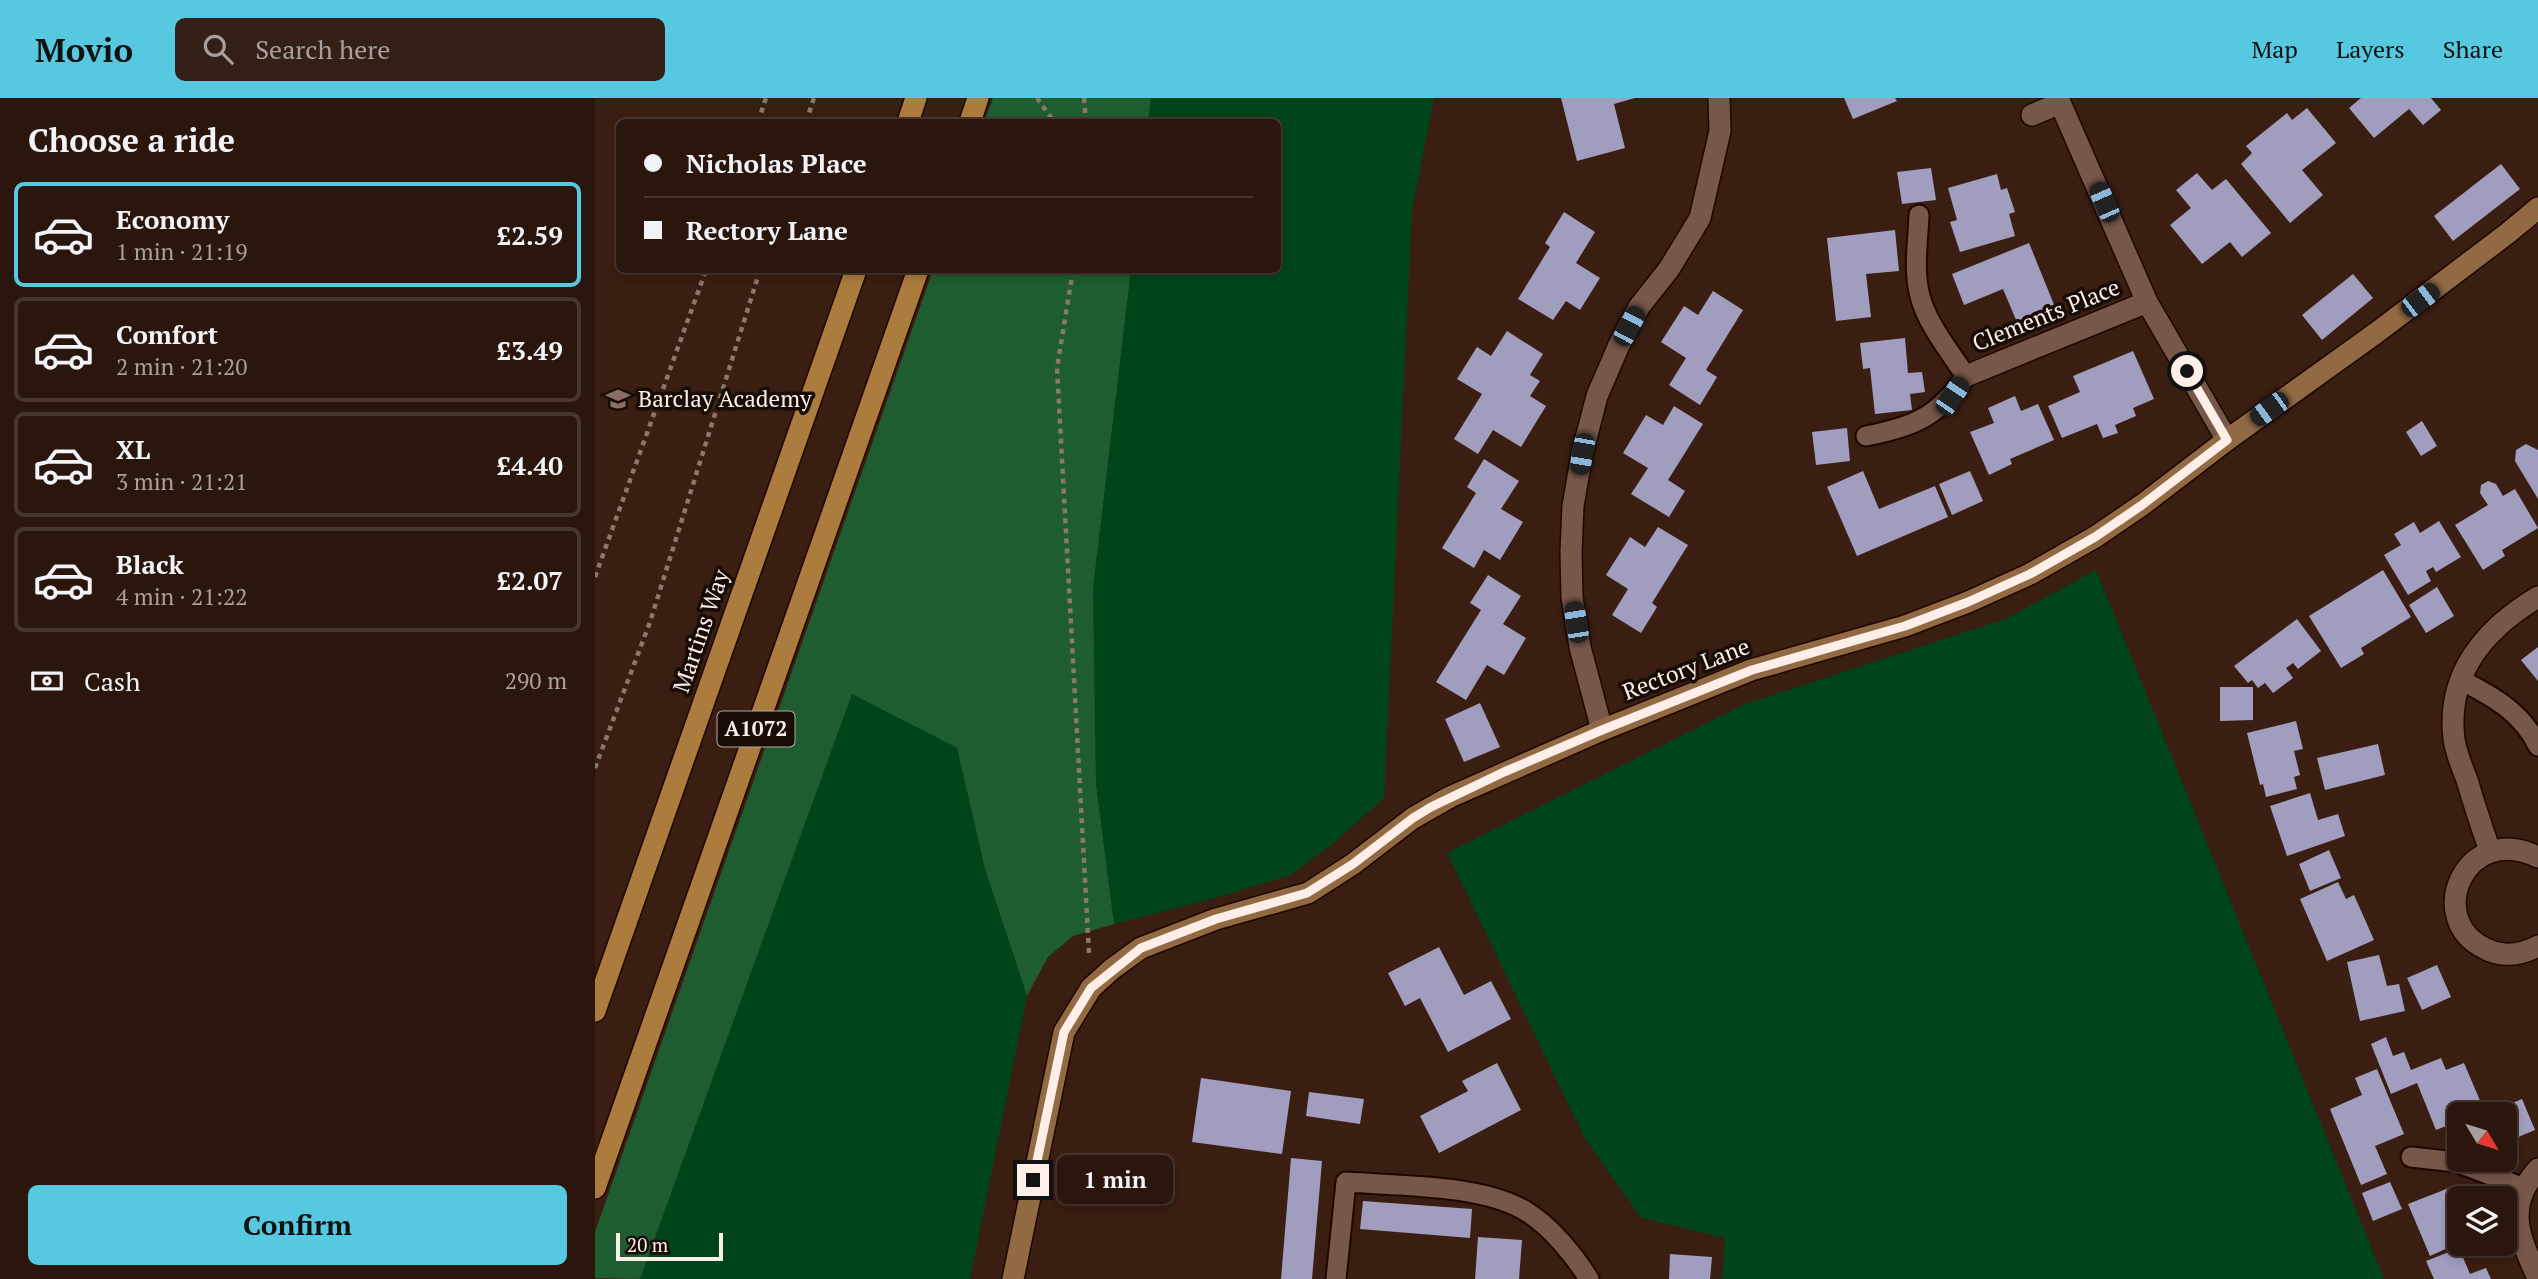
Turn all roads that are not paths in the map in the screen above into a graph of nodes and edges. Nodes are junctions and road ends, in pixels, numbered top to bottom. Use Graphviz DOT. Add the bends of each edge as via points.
graph roads {
  1 [pos="916,98"];
  2 [pos="978,98"];
  3 [pos="1719,98"];
  4 [pos="2059,100"];
  5 [pos="2032,115"];
  6 [pos="909,119"];
  7 [pos="970,119"];
  8 [pos="2538,208"];
  9 [pos="1919,215"];
  10 [pos="855,273"];
  11 [pos="917,273"];
  12 [pos="2147,302"];
  13 [pos="1966,376"];
  14 [pos="1866,436"];
  15 [pos="2227,440"];
  16 [pos="2538,597"];
  17 [pos="2461,680"];
  18 [pos="1602,730"];
  19 [pos="2538,746"];
  20 [pos="2490,851"];
  21 [pos="2538,857"];
  22 [pos="2538,946"];
  23 [pos="595,1011"];
  24 [pos="2411,1157"];
  25 [pos="2538,1169"];
  26 [pos="595,1188"];
  27 [pos="2524,1188"];
  28 [pos="2538,1278"];
  29 [pos="1013,1279"];
  30 [pos="1336,1279"];
  31 [pos="1589,1279"];
  1 -- 6 [label="main road"];
  2 -- 7 [label="main road"];
  3 -- 18 [label="street" via="1720,131 1700,218 1639,307 1619,345 1597,396 1582,454 1573,506 1572,597"];
  4 -- 5 [label="street"];
  4 -- 12 [label="street"];
  8 -- 15 [label="street, Rectory Lane"];
  9 -- 13 [label="lane" via="1920,297"];
  10 -- 23 [label="main road, Martins Way / A1072"];
  11 -- 26 [label="main road, A1072"];
  12 -- 13 [label="street, Clements Place"];
  12 -- 15 [label="street"];
  13 -- 14 [label="lane" via="1952,396 1926,418"];
  15 -- 18 [label="street, Rectory Lane" via="2095,537 2017,580 1905,626 1752,670"];
  16 -- 17 [label="street" via="2494,628 2477,648"];
  17 -- 19 [label="lane" via="2508,707"];
  17 -- 20 [label="street" via="2452,718 2455,743"];
  18 -- 29 [label="street, Rectory Lane" via="1431,807 1307,893 1216,919 1141,948 1091,988 1064,1032"];
  20 -- 21 [label="street" via="2523,849"];
  20 -- 22 [label="street" via="2464,872 2457,887 2458,920 2478,946 2493,953 2526,953"];
  24 -- 27 [label="lane" via="2456,1162"];
  25 -- 27 [label="street"];
  27 -- 28 [label="street" via="2517,1219"];
  30 -- 31 [label="lane" via="1346,1182 1464,1191 1502,1200 1543,1226"];
}
